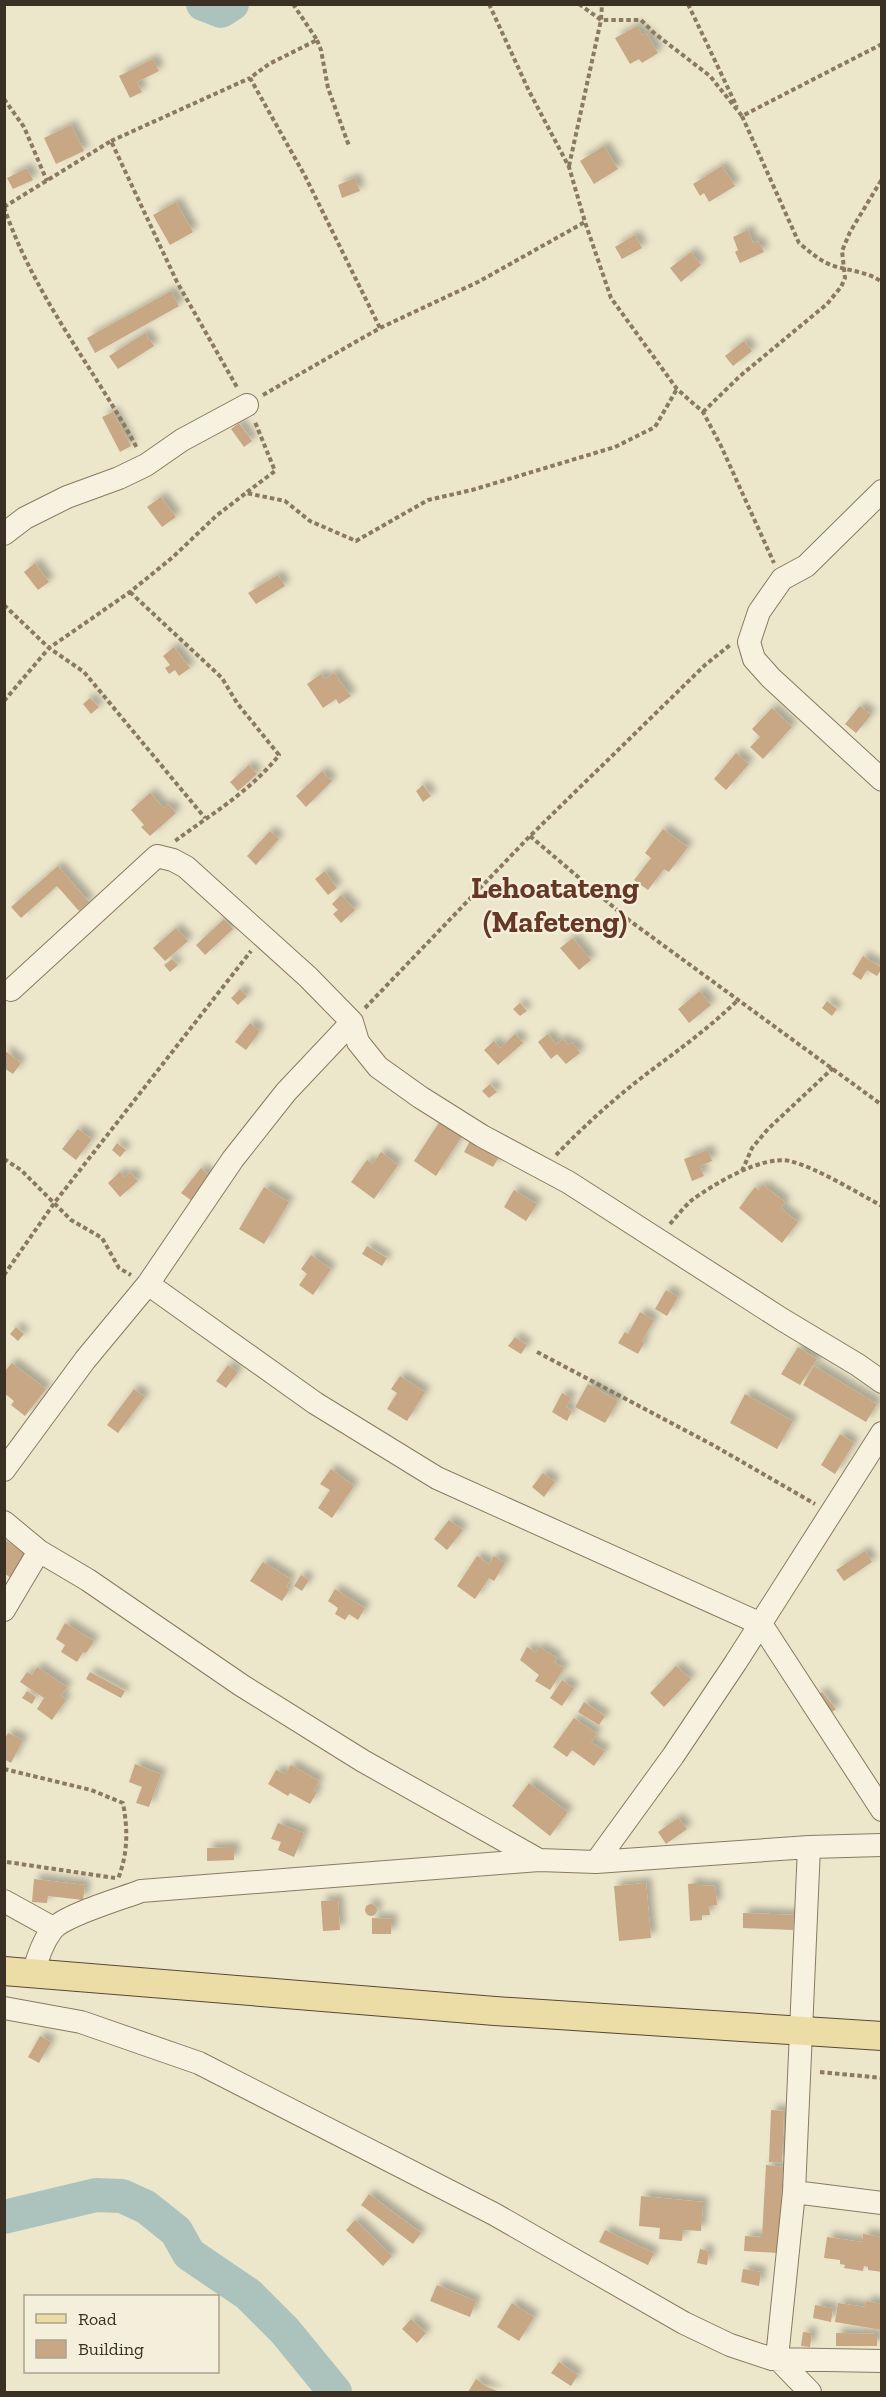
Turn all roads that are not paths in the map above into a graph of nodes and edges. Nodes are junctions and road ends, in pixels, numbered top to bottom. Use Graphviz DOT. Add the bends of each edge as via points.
graph roads {
  1 [pos="247,405"];
  2 [pos="882,491"];
  3 [pos="4,534"];
  4 [pos="882,780"];
  5 [pos="11,990"];
  6 [pos="352,1022"];
  7 [pos="148,1284"];
  8 [pos="882,1382"];
  9 [pos="882,1433"];
  10 [pos="4,1470"];
  11 [pos="4,1522"];
  12 [pos="39,1551"];
  13 [pos="4,1610"];
  14 [pos="760,1624"];
  15 [pos="882,1810"];
  16 [pos="882,1845"];
  17 [pos="810,1847"];
  18 [pos="539,1860"];
  19 [pos="596,1862"];
  20 [pos="4,1901"];
  21 [pos="53,1928"];
  22 [pos="4,1971"];
  23 [pos="33,1973"];
  24 [pos="4,2008"];
  25 [pos="800,2029"];
  26 [pos="882,2036"];
  27 [pos="794,2192"];
  28 [pos="882,2203"];
  29 [pos="882,2361"];
  30 [pos="784,2374"];
  31 [pos="810,2392"];
  1 -- 3 [label="street" via="182,440 146,465 67,497 25,518"];
  2 -- 4 [label="street" via="806,567 782,579 759,612 748,642 754,659 771,678"];
  5 -- 6 [label="street" via="157,856 186,867"];
  6 -- 7 [label="street" via="286,1092 234,1159"];
  6 -- 8 [label="street" via="358,1042 378,1067 420,1097 568,1182"];
  7 -- 10 [label="street" via="85,1360"];
  7 -- 14 [label="street" via="315,1402 437,1478"];
  9 -- 14 [label="street"];
  11 -- 12 [label="street"];
  12 -- 13 [label="street"];
  12 -- 18 [label="street" via="363,1761"];
  14 -- 15 [label="street"];
  14 -- 19 [label="street" via="673,1756"];
  16 -- 17 [label="street"];
  17 -- 19 [label="street"];
  17 -- 25 [label="street"];
  18 -- 19 [label="street"];
  18 -- 21 [label="street" via="161,1889 81,1913"];
  20 -- 21 [label="street"];
  21 -- 23 [label="street"];
  22 -- 23 [label="main road"];
  23 -- 25 [label="main road" via="495,2011"];
  24 -- 30 [label="street" via="81,2022 199,2063 494,2214 684,2323 772,2359"];
  25 -- 26 [label="main road"];
  25 -- 27 [label="street"];
  27 -- 28 [label="street"];
  27 -- 30 [label="street"];
  29 -- 30 [label="street"];
  30 -- 31 [label="street"];
}
